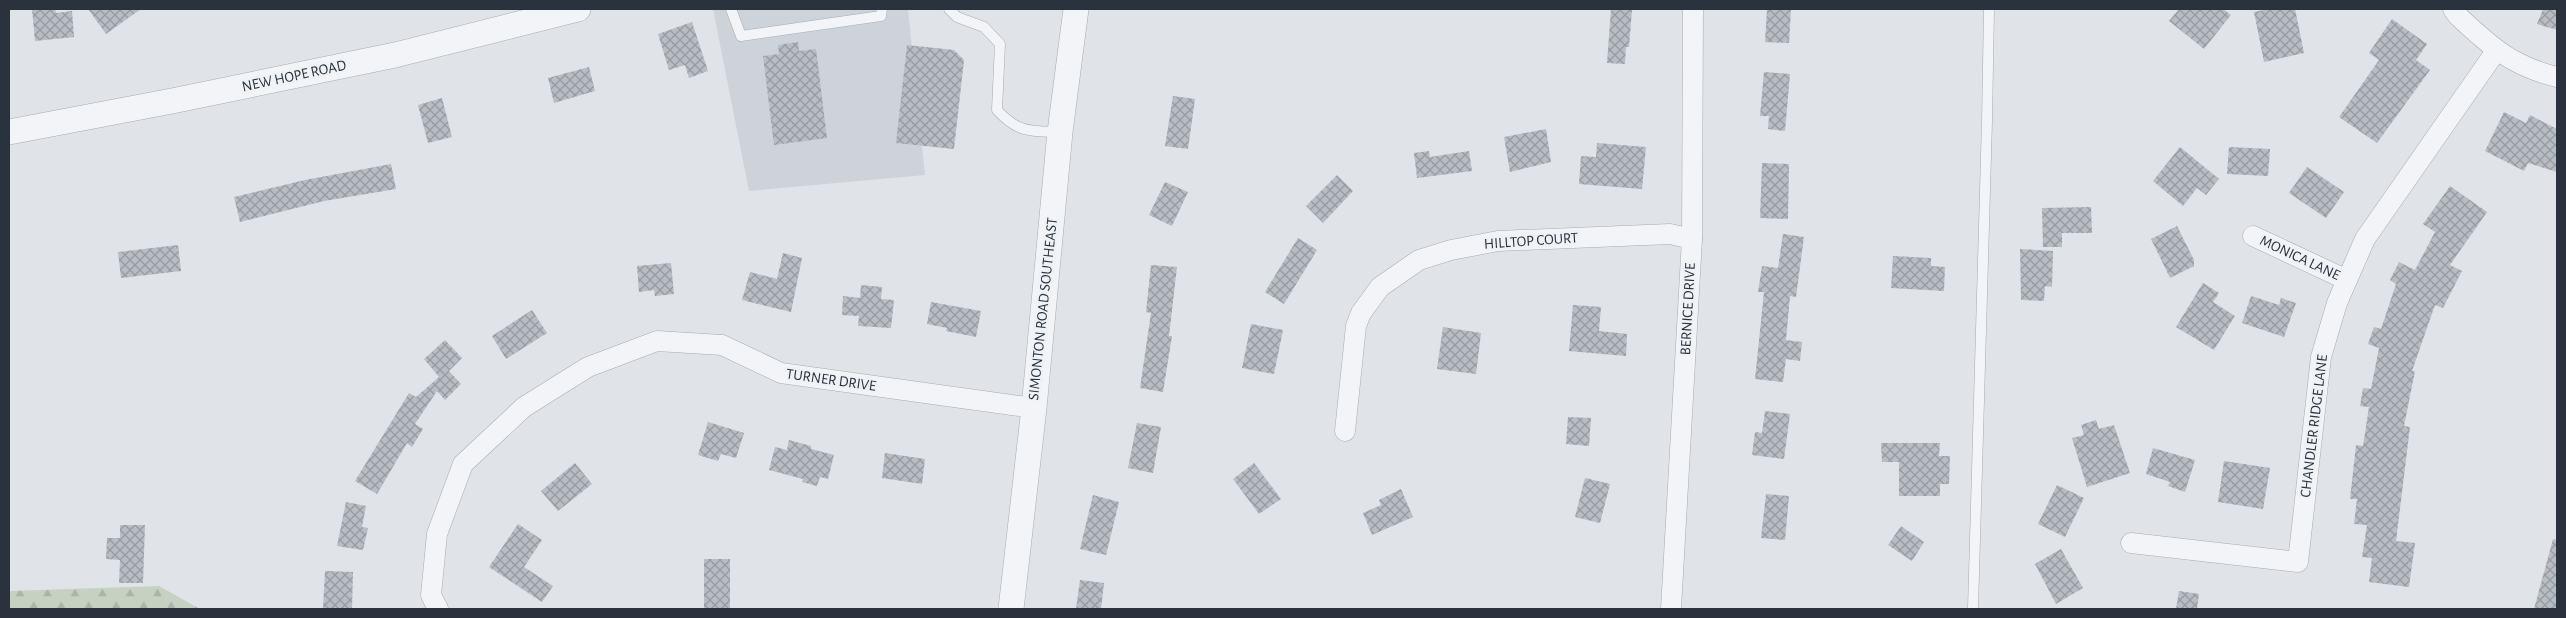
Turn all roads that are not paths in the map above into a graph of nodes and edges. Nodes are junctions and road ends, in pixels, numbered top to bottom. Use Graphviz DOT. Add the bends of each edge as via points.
graph roads {
  1 [pos="578,9"];
  2 [pos="731,9"];
  3 [pos="882,9"];
  4 [pos="949,9"];
  5 [pos="1693,9"];
  6 [pos="1989,9"];
  7 [pos="2453,9"];
  8 [pos="1078,15"];
  9 [pos="2496,51"];
  10 [pos="2557,78"];
  11 [pos="9,132"];
  12 [pos="1060,132"];
  13 [pos="2253,236"];
  14 [pos="1692,239"];
  15 [pos="2347,280"];
  16 [pos="1034,408"];
  17 [pos="1345,431"];
  18 [pos="2131,542"];
  19 [pos="438,609"];
  20 [pos="1011,609"];
  21 [pos="1672,609"];
  22 [pos="1973,609"];
  1 -- 11 [label="street, NEW HOPE ROAD" via="395,55"];
  2 -- 3 [label="lane" via="741,36 881,16"];
  4 -- 12 [label="lane" via="957,16 984,27 1000,44 997,110 1010,125 1031,131"];
  5 -- 14 [label="street, BERNICE DRIVE"];
  6 -- 22 [label="lane"];
  7 -- 9 [label="street"];
  8 -- 12 [label="street, SIMONTON ROAD SOUTHEAST"];
  9 -- 10 [label="street" via="2537,72"];
  9 -- 15 [label="street, CHANDLER RIDGE LANE" via="2364,239"];
  12 -- 16 [label="street, SIMONTON ROAD SOUTHEAST"];
  13 -- 15 [label="street, MONICA LANE"];
  14 -- 17 [label="street, HILLTOP COURT" via="1670,234 1498,241 1419,260 1380,287 1361,313 1356,326"];
  14 -- 21 [label="street, BERNICE DRIVE"];
  15 -- 18 [label="street, CHANDLER RIDGE LANE" via="2321,357 2298,562"];
  16 -- 19 [label="street, TURNER DRIVE" via="782,374 722,345 656,341 588,367 524,407 463,464 437,534 431,595"];
  16 -- 20 [label="street, SIMONTON ROAD SOUTHEAST"];
}
